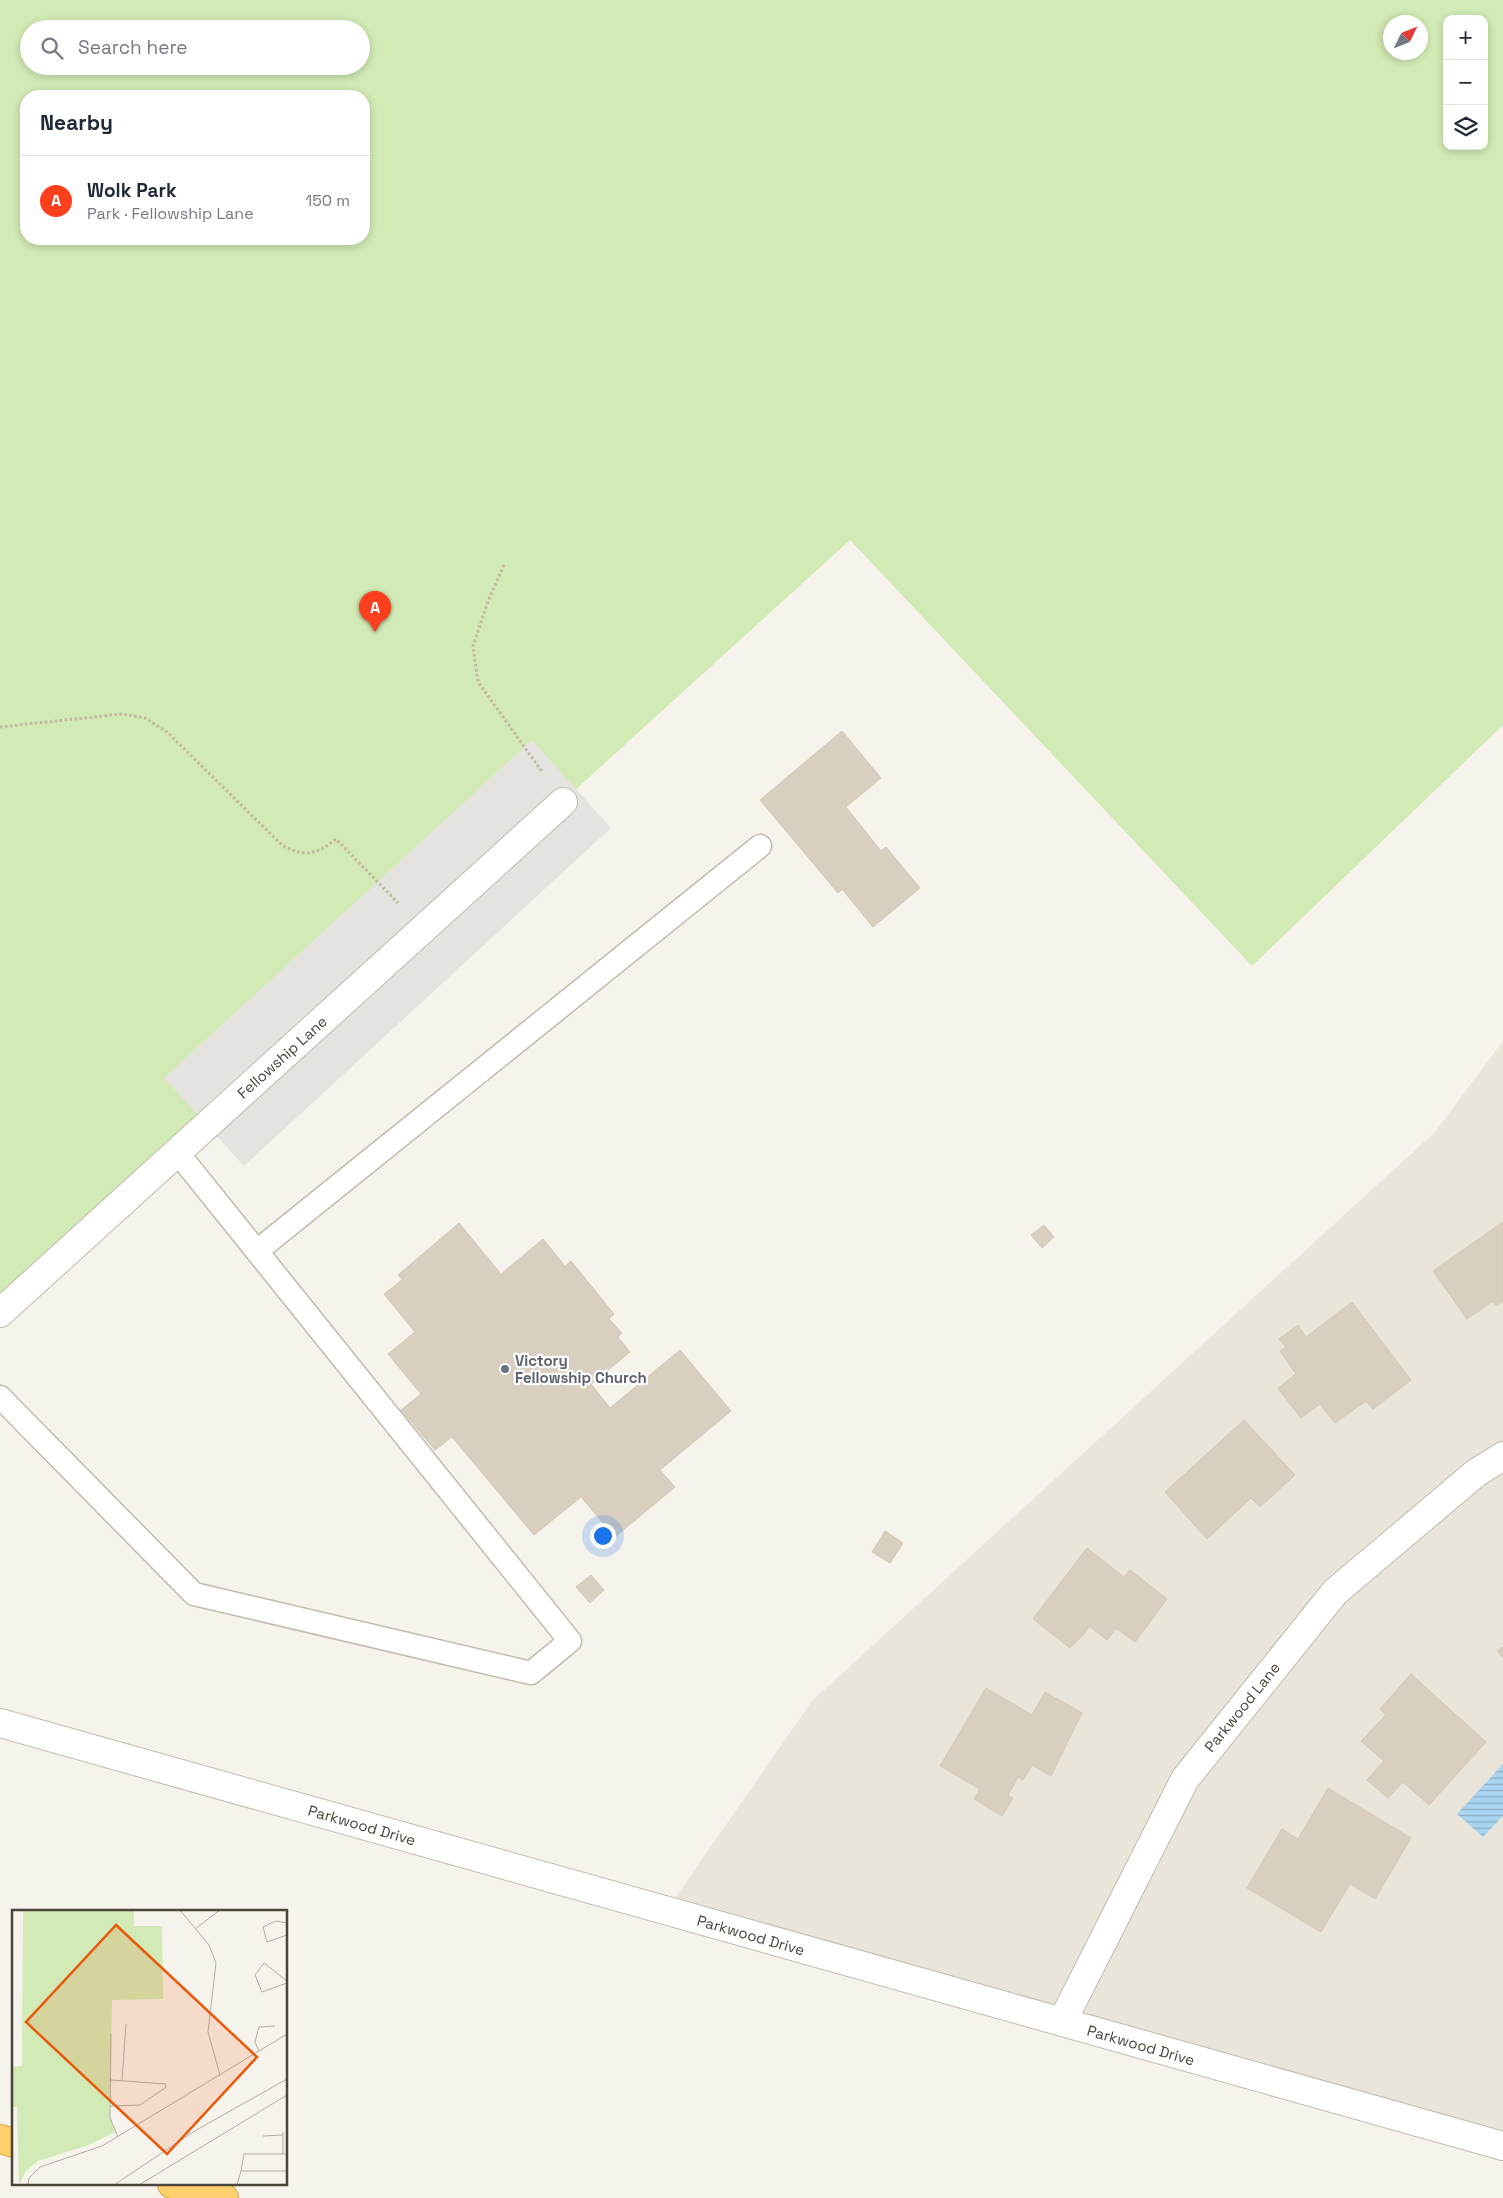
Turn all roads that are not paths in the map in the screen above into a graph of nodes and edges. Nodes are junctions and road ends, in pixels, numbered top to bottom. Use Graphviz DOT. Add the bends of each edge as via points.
graph roads {
  1 [pos="563,802"];
  2 [pos="760,846"];
  3 [pos="177,1152"];
  4 [pos="257,1251"];
  5 [pos="0,1313"];
  6 [pos="0,1397"];
  7 [pos="1503,1456"];
  8 [pos="0,1723"];
  9 [pos="1062,2022"];
  10 [pos="1503,2146"];
  11 [pos="179,2186"];
  12 [pos="224,2198"];
  1 -- 3 [label="street, Fellowship Lane"];
  2 -- 4 [label="lane"];
  3 -- 4 [label="lane"];
  3 -- 5 [label="street, Fellowship Lane"];
  4 -- 6 [label="lane" via="570,1641 531,1673 194,1594"];
  7 -- 9 [label="street, Parkwood Lane" via="1476,1473 1335,1592 1185,1779"];
  8 -- 9 [label="street, Parkwood Drive"];
  9 -- 10 [label="street, Parkwood Drive"];
  11 -- 12 [label="highway"];
}
